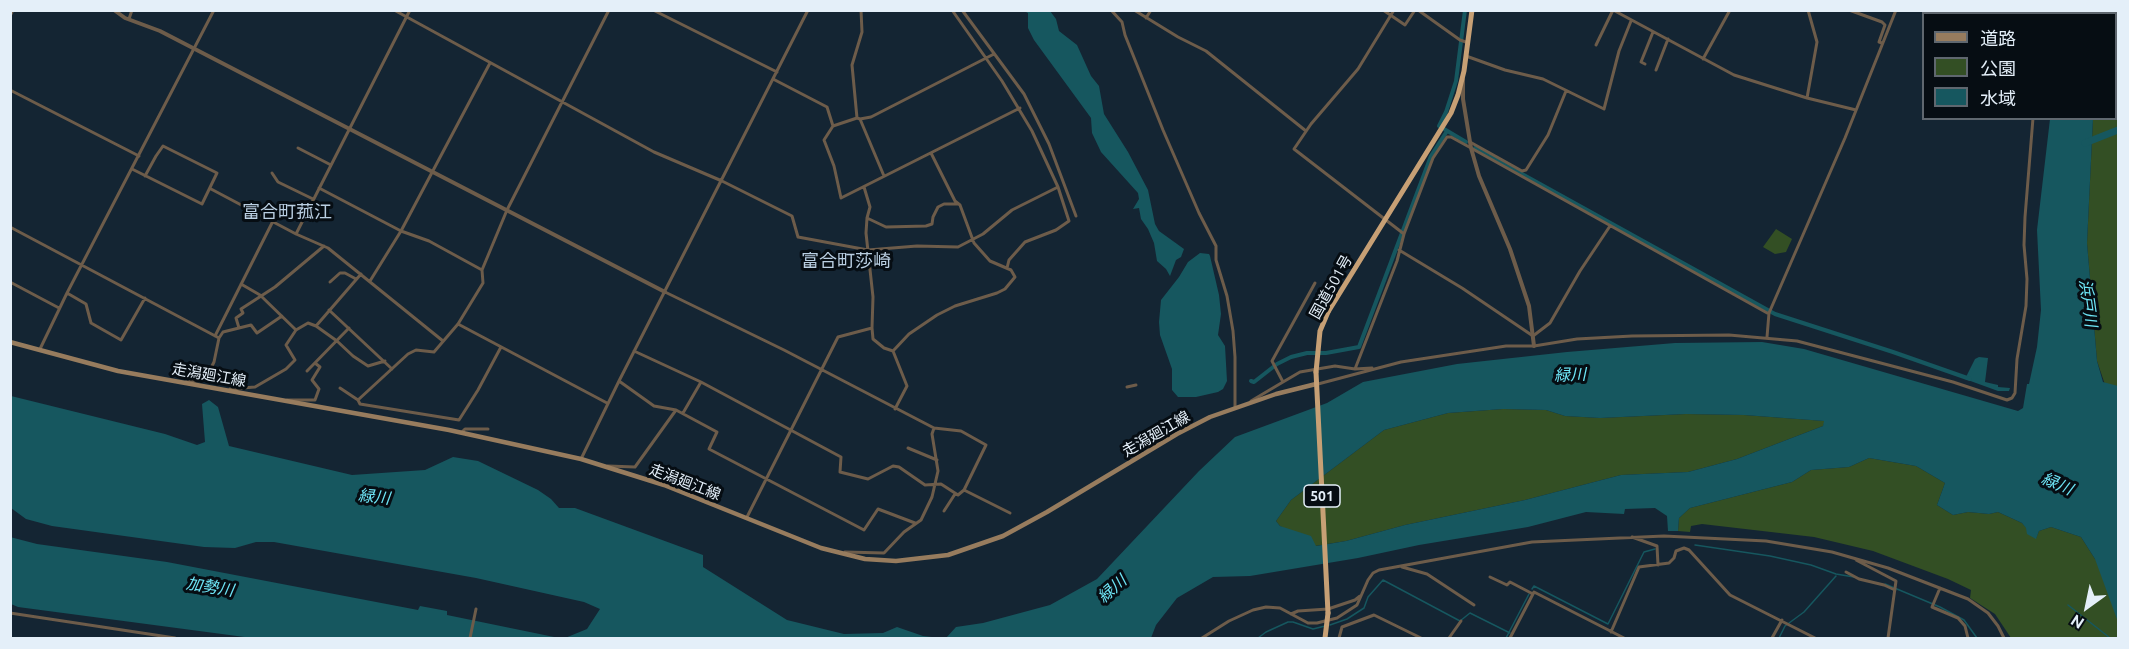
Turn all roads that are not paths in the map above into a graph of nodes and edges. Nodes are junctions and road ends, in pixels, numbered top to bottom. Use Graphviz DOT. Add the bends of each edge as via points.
graph roads {
  1 [pos="14,10"];
  2 [pos="114,10"];
  3 [pos="132,10"];
  4 [pos="214,10"];
  5 [pos="394,10"];
  6 [pos="410,10"];
  7 [pos="609,10"];
  8 [pos="808,10"];
  9 [pos="861,10"];
  10 [pos="952,10"];
  11 [pos="962,10"];
  12 [pos="1111,10"];
  13 [pos="1134,10"];
  14 [pos="1150,10"];
  15 [pos="1383,10"];
  16 [pos="1394,10"];
  17 [pos="1416,10"];
  18 [pos="1472,10"];
  19 [pos="1613,10"];
  20 [pos="1730,10"];
  21 [pos="1808,10"];
  22 [pos="1849,10"];
  23 [pos="1896,10"];
  24 [pos="654,11"];
  25 [pos="10,16"];
  26 [pos="407,17"];
  27 [pos="1391,17"];
  28 [pos="1146,18"];
  29 [pos="129,20"];
  30 [pos="1631,21"];
  31 [pos="1653,32"];
  32 [pos="1668,39"];
  33 [pos="1464,41"];
  34 [pos="1882,43"];
  35 [pos="1596,45"];
  36 [pos="194,48"];
  37 [pos="994,54"];
  38 [pos="1466,56"];
  39 [pos="986,57"];
  40 [pos="1702,59"];
  41 [pos="490,63"];
  42 [pos="1645,64"];
  43 [pos="1656,70"];
  44 [pos="1464,71"];
  45 [pos="777,72"];
  46 [pos="773,79"];
  47 [pos="10,90"];
  48 [pos="1566,91"];
  49 [pos="1807,98"];
  50 [pos="562,102"];
  51 [pos="1020,108"];
  52 [pos="1856,110"];
  53 [pos="858,119"];
  54 [pos="2033,120"];
  55 [pos="833,126"];
  56 [pos="350,129"];
  57 [pos="1306,131"];
  58 [pos="1470,142"];
  59 [pos="298,148"];
  60 [pos="1471,148"];
  61 [pos="931,153"];
  62 [pos="138,156"];
  63 [pos="330,165"];
  64 [pos="132,169"];
  65 [pos="433,172"];
  66 [pos="272,173"];
  67 [pos="145,176"];
  68 [pos="884,176"];
  69 [pos="722,181"];
  70 [pos="864,187"];
  71 [pos="1058,187"];
  72 [pos="319,188"];
  73 [pos="211,189"];
  74 [pos="313,199"];
  75 [pos="960,205"];
  76 [pos="507,210"];
  77 [pos="1076,216"];
  78 [pos="867,218"];
  79 [pos="1385,220"];
  80 [pos="273,222"];
  81 [pos="1611,226"];
  82 [pos="10,227"];
  83 [pos="401,231"];
  84 [pos="1402,233"];
  85 [pos="296,234"];
  86 [pos="971,239"];
  87 [pos="324,246"];
  88 [pos="868,250"];
  89 [pos="1399,250"];
  90 [pos="82,265"];
  91 [pos="1007,268"];
  92 [pos="482,270"];
  93 [pos="361,274"];
  94 [pos="356,279"];
  95 [pos="370,281"];
  96 [pos="10,282"];
  97 [pos="330,282"];
  98 [pos="1315,283"];
  99 [pos="241,284"];
  100 [pos="665,292"];
  101 [pos="67,293"];
  102 [pos="260,295"];
  103 [pos="146,298"];
  104 [pos="59,308"];
  105 [pos="328,310"];
  106 [pos="1770,312"];
  107 [pos="282,316"];
  108 [pos="458,324"];
  109 [pos="316,326"];
  110 [pos="239,328"];
  111 [pos="349,328"];
  112 [pos="872,328"];
  113 [pos="296,330"];
  114 [pos="1533,336"];
  115 [pos="217,337"];
  116 [pos="1767,337"];
  117 [pos="336,340"];
  118 [pos="443,341"];
  119 [pos="10,342"];
  120 [pos="501,346"];
  121 [pos="1534,346"];
  122 [pos="39,351"];
  123 [pos="634,351"];
  124 [pos="893,351"];
  125 [pos="385,361"];
  126 [pos="315,363"];
  127 [pos="1376,368"];
  128 [pos="392,369"];
  129 [pos="1355,369"];
  130 [pos="821,370"];
  131 [pos="307,371"];
  132 [pos="619,381"];
  133 [pos="182,382"];
  134 [pos="701,382"];
  135 [pos="1283,382"];
  136 [pos="1136,385"];
  137 [pos="1316,386"];
  138 [pos="1127,387"];
  139 [pos="340,388"];
  140 [pos="223,390"];
  141 [pos="285,400"];
  142 [pos="358,400"];
  143 [pos="607,403"];
  144 [pos="1246,404"];
  145 [pos="1235,407"];
  146 [pos="676,410"];
  147 [pos="895,410"];
  148 [pos="683,413"];
  149 [pos="934,428"];
  150 [pos="488,429"];
  151 [pos="791,431"];
  152 [pos="462,432"];
  153 [pos="908,448"];
  154 [pos="581,459"];
  155 [pos="937,460"];
  156 [pos="604,466"];
  157 [pos="766,479"];
  158 [pos="936,484"];
  159 [pos="964,490"];
  160 [pos="955,494"];
  161 [pos="944,511"];
  162 [pos="1010,513"];
  163 [pos="747,519"];
  164 [pos="915,523"];
  165 [pos="1629,536"];
  166 [pos="837,552"];
  167 [pos="1849,556"];
  168 [pos="1658,565"];
  169 [pos="1400,566"];
  170 [pos="1846,572"];
  171 [pos="1490,577"];
  172 [pos="1940,588"];
  173 [pos="1895,590"];
  174 [pos="1533,594"];
  175 [pos="1359,596"];
  176 [pos="1474,605"];
  177 [pos="1328,608"];
  178 [pos="476,609"];
  179 [pos="10,614"];
  180 [pos="1291,614"];
  181 [pos="1782,620"];
  182 [pos="1461,621"];
  183 [pos="1611,632"];
  184 [pos="175,639"];
  185 [pos="470,639"];
  186 [pos="1202,639"];
  187 [pos="1325,639"];
  188 [pos="1339,639"];
  189 [pos="1421,639"];
  190 [pos="1449,639"];
  191 [pos="1510,639"];
  192 [pos="1624,639"];
  193 [pos="1772,639"];
  194 [pos="1815,639"];
  195 [pos="1888,639"];
  196 [pos="1968,639"];
  197 [pos="2004,639"];
  1 -- 25 [label="street"];
  2 -- 29 [label="street"];
  3 -- 29 [label="street"];
  4 -- 36 [label="street"];
  5 -- 26 [label="street"];
  6 -- 26 [label="street"];
  7 -- 50 [label="street"];
  8 -- 45 [label="street"];
  9 -- 53 [label="street" via="862,32 852,66"];
  10 -- 39 [label="street"];
  11 -- 37 [label="street"];
  12 -- 145 [label="street" via="1122,22 1163,130 1216,246 1233,331"];
  13 -- 28 [label="street"];
  14 -- 28 [label="street"];
  15 -- 27 [label="street"];
  16 -- 27 [label="street"];
  17 -- 27 [label="street" via="1406,25"];
  17 -- 33 [label="street"];
  18 -- 33 [label="highway, 国道501号 / 501"];
  19 -- 30 [label="street"];
  19 -- 35 [label="street"];
  20 -- 40 [label="street"];
  21 -- 49 [label="street" via="1817,42"];
  22 -- 34 [label="street" via="1882,22"];
  23 -- 34 [label="street"];
  24 -- 45 [label="street"];
  26 -- 41 [label="street"];
  26 -- 56 [label="street"];
  27 -- 57 [label="street" via="1358,69"];
  28 -- 57 [label="street" via="1206,51"];
  29 -- 36 [label="street"];
  30 -- 31 [label="street"];
  30 -- 48 [label="street" via="1604,109"];
  31 -- 32 [label="street"];
  31 -- 42 [label="street" via="1641,62"];
  32 -- 40 [label="street"];
  32 -- 43 [label="street"];
  33 -- 38 [label="highway, 国道501号 / 501"];
  34 -- 52 [label="street"];
  36 -- 56 [label="street"];
  36 -- 62 [label="street"];
  37 -- 39 [label="street"];
  37 -- 77 [label="street" via="1024,94 1039,123"];
  38 -- 44 [label="highway, 国道501号 / 501"];
  38 -- 48 [label="street" via="1539,77"];
  39 -- 51 [label="street"];
  39 -- 53 [label="street" via="871,117"];
  40 -- 49 [label="street" via="1734,75"];
  41 -- 50 [label="street"];
  41 -- 65 [label="street"];
  44 -- 58 [label="street" via="1463,99"];
  44 -- 79 [label="highway, 国道501号 / 501" via="1442,129"];
  45 -- 46 [label="street"];
  46 -- 55 [label="street" via="827,107"];
  46 -- 69 [label="street"];
  47 -- 62 [label="street"];
  48 -- 58 [label="street" via="1548,135 1526,170"];
  49 -- 52 [label="street"];
  50 -- 69 [label="street" via="654,152"];
  50 -- 76 [label="street"];
  51 -- 61 [label="street"];
  51 -- 71 [label="street"];
  52 -- 106 [label="street"];
  53 -- 55 [label="street"];
  53 -- 68 [label="street"];
  54 -- 116 [label="street" via="2025,217 2026,306 2012,398 2001,399 1941,379 1797,341"];
  55 -- 70 [label="street" via="824,144 841,198"];
  56 -- 63 [label="street"];
  56 -- 65 [label="street"];
  57 -- 79 [label="street" via="1294,149"];
  58 -- 60 [label="street"];
  59 -- 63 [label="street"];
  60 -- 81 [label="street"];
  60 -- 84 [label="street" via="1447,137 1435,154"];
  60 -- 114 [label="street" via="1529,306"];
  61 -- 68 [label="street"];
  61 -- 75 [label="street"];
  62 -- 64 [label="street"];
  63 -- 72 [label="street"];
  64 -- 67 [label="street"];
  64 -- 90 [label="street"];
  65 -- 76 [label="street"];
  65 -- 83 [label="street"];
  66 -- 74 [label="street" via="278,182"];
  67 -- 73 [label="street" via="201,204"];
  67 -- 73 [label="street" via="164,146 216,172"];
  68 -- 70 [label="street"];
  69 -- 88 [label="street" via="792,216 798,237"];
  69 -- 100 [label="street"];
  70 -- 78 [label="street" via="870,207"];
  71 -- 86 [label="street" via="1012,210"];
  71 -- 91 [label="street" via="1068,221 1025,242"];
  72 -- 74 [label="street"];
  72 -- 83 [label="street"];
  73 -- 80 [label="street"];
  74 -- 85 [label="street"];
  75 -- 78 [label="street" via="938,207 932,224 926,226 886,227"];
  75 -- 86 [label="street"];
  76 -- 92 [label="street"];
  76 -- 100 [label="street"];
  78 -- 88 [label="street"];
  79 -- 84 [label="street"];
  79 -- 137 [label="highway, 国道501号 / 501, bridge" via="1320,331"];
  80 -- 85 [label="street"];
  80 -- 99 [label="street"];
  81 -- 106 [label="street"];
  81 -- 114 [label="street" via="1550,324"];
  82 -- 90 [label="street"];
  83 -- 92 [label="street" via="429,241"];
  83 -- 95 [label="street"];
  84 -- 89 [label="street"];
  85 -- 87 [label="street"];
  86 -- 88 [label="street" via="958,247"];
  86 -- 91 [label="street" via="990,261"];
  87 -- 93 [label="street"];
  87 -- 102 [label="street"];
  88 -- 112 [label="street"];
  89 -- 114 [label="street"];
  89 -- 129 [label="street"];
  90 -- 101 [label="street"];
  90 -- 103 [label="street"];
  91 -- 124 [label="street" via="1015,277 1005,289 937,315 909,334"];
  92 -- 108 [label="street" via="483,283"];
  93 -- 94 [label="street"];
  93 -- 95 [label="street"];
  94 -- 97 [label="street" via="340,273"];
  94 -- 105 [label="street"];
  95 -- 118 [label="street"];
  96 -- 104 [label="street"];
  98 -- 135 [label="street" via="1272,361"];
  99 -- 102 [label="street"];
  99 -- 115 [label="street"];
  100 -- 123 [label="street"];
  100 -- 130 [label="street"];
  101 -- 103 [label="street" via="86,304 91,323 121,340"];
  101 -- 104 [label="street"];
  102 -- 107 [label="street"];
  102 -- 110 [label="street" via="241,309 243,314 236,318"];
  103 -- 115 [label="street"];
  104 -- 122 [label="street"];
  105 -- 109 [label="street"];
  105 -- 111 [label="street"];
  106 -- 116 [label="street"];
  107 -- 110 [label="street" via="257,333 251,325"];
  107 -- 113 [label="street"];
  108 -- 118 [label="street"];
  108 -- 120 [label="street"];
  109 -- 113 [label="street" via="308,323"];
  109 -- 117 [label="street"];
  110 -- 115 [label="street"];
  111 -- 117 [label="street"];
  111 -- 125 [label="street"];
  112 -- 124 [label="street" via="873,339"];
  112 -- 130 [label="street" via="838,337"];
  113 -- 140 [label="street" via="286,345 295,360 286,369 255,387"];
  114 -- 121 [label="street"];
  115 -- 133 [label="street" via="214,362 205,380"];
  116 -- 121 [label="street" via="1632,336"];
  117 -- 125 [label="street" via="368,366"];
  117 -- 126 [label="street"];
  118 -- 128 [label="street" via="434,352 416,350 408,354"];
  119 -- 122 [label="main road, 走潟廻江線"];
  120 -- 142 [label="street" via="459,420 360,404"];
  120 -- 143 [label="street"];
  121 -- 127 [label="street" via="1480,349"];
  122 -- 133 [label="main road, 走潟廻江線" via="117,371"];
  123 -- 132 [label="street"];
  123 -- 134 [label="street"];
  124 -- 147 [label="street" via="907,386"];
  125 -- 128 [label="street"];
  126 -- 131 [label="street"];
  126 -- 141 [label="street" via="320,367 312,380 319,389 315,400"];
  127 -- 129 [label="street"];
  127 -- 137 [label="street"];
  128 -- 142 [label="street"];
  129 -- 135 [label="street" via="1335,366 1300,372"];
  130 -- 147 [label="street"];
  130 -- 151 [label="street"];
  132 -- 143 [label="street"];
  132 -- 146 [label="street" via="654,406"];
  133 -- 140 [label="main road, 走潟廻江線"];
  134 -- 148 [label="street"];
  134 -- 151 [label="street"];
  135 -- 144 [label="street"];
  136 -- 138 [label="street"];
  137 -- 144 [label="main road, 走潟廻江線" via="1300,387"];
  137 -- 177 [label="highway, 国道501号 / 501"];
  139 -- 142 [label="street"];
  140 -- 141 [label="main road, 走潟廻江線"];
  141 -- 152 [label="main road, 走潟廻江線"];
  143 -- 154 [label="street"];
  144 -- 145 [label="main road, 走潟廻江線"];
  145 -- 166 [label="main road, 走潟廻江線" via="1177,434 1029,523 980,545 948,555 906,561 865,559"];
  146 -- 148 [label="street"];
  146 -- 156 [label="street" via="635,467"];
  147 -- 149 [label="street"];
  148 -- 157 [label="street" via="717,432 709,449"];
  149 -- 155 [label="street"];
  149 -- 159 [label="street" via="961,431 986,445"];
  150 -- 152 [label="street" via="468,428"];
  151 -- 157 [label="street"];
  151 -- 158 [label="street" via="842,457 840,472 867,479 893,466 925,485"];
  152 -- 154 [label="main road, 走潟廻江線"];
  153 -- 155 [label="street"];
  154 -- 156 [label="main road, 走潟廻江線"];
  155 -- 158 [label="street"];
  156 -- 163 [label="main road, 走潟廻江線"];
  157 -- 163 [label="street"];
  157 -- 164 [label="street" via="864,530 878,509"];
  158 -- 160 [label="street"];
  158 -- 164 [label="street" via="926,513"];
  159 -- 160 [label="street"];
  159 -- 162 [label="street"];
  160 -- 161 [label="street"];
  163 -- 166 [label="main road, 走潟廻江線"];
  164 -- 166 [label="street" via="884,553"];
  165 -- 167 [label="street" via="1725,537"];
  165 -- 168 [label="street" via="1657,546"];
  165 -- 169 [label="street" via="1532,542"];
  167 -- 172 [label="street"];
  167 -- 173 [label="street" via="1896,581"];
  168 -- 181 [label="street" via="1669,563 1678,549 1689,550 1730,595"];
  168 -- 183 [label="street" via="1639,567"];
  169 -- 175 [label="street" via="1373,573"];
  169 -- 176 [label="street" via="1426,574"];
  170 -- 173 [label="street"];
  171 -- 174 [label="street"];
  172 -- 196 [label="street" via="1932,607 1958,618"];
  172 -- 197 [label="street" via="1984,610"];
  173 -- 195 [label="street"];
  174 -- 183 [label="street"];
  174 -- 191 [label="street"];
  175 -- 177 [label="street"];
  175 -- 180 [label="street" via="1353,609 1337,618 1308,623"];
  177 -- 180 [label="street"];
  177 -- 187 [label="highway, 国道501号 / 501, bridge"];
  178 -- 185 [label="street"];
  179 -- 184 [label="street"];
  180 -- 186 [label="street" via="1276,607 1253,610"];
  181 -- 193 [label="street"];
  181 -- 194 [label="street"];
  182 -- 190 [label="street"];
  183 -- 192 [label="street"];
  188 -- 189 [label="street" via="1342,627 1374,615"];
}
